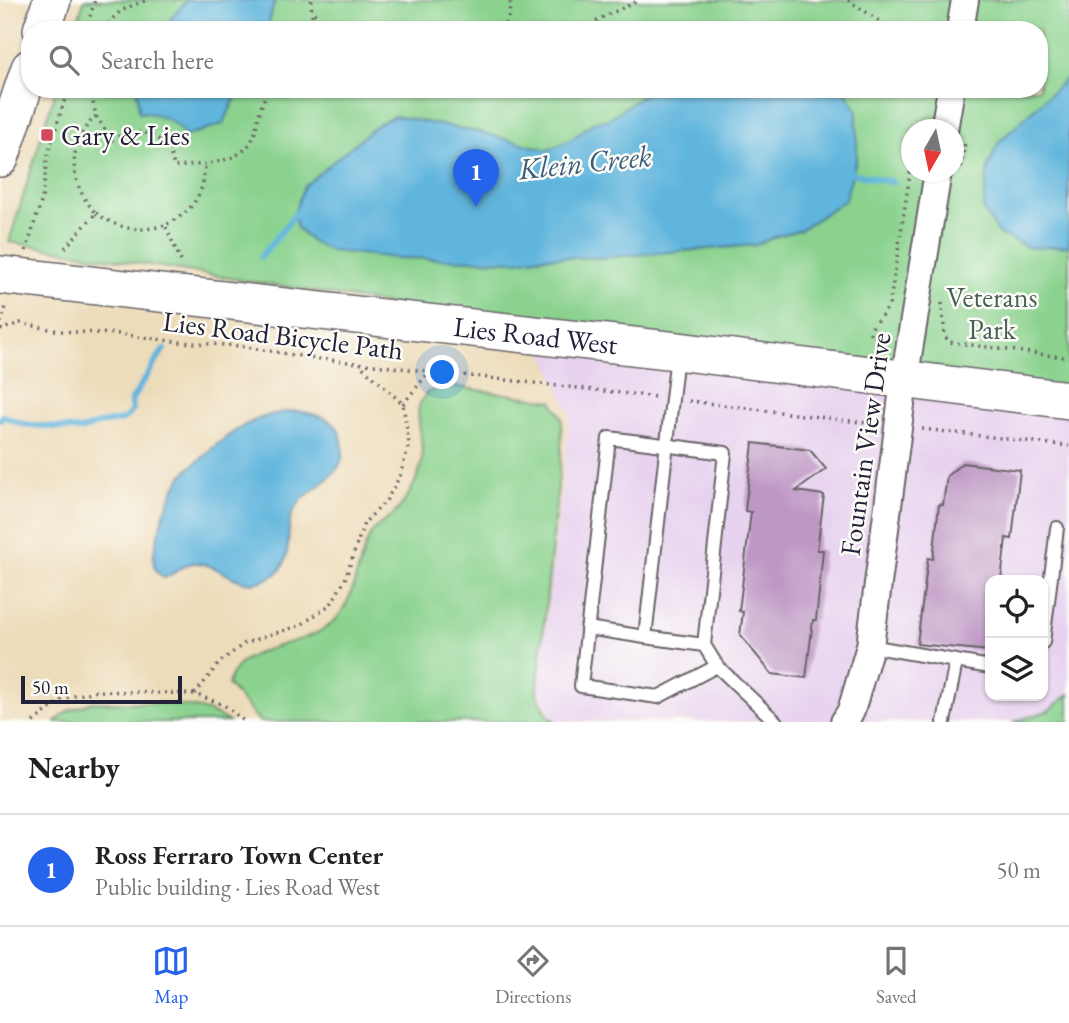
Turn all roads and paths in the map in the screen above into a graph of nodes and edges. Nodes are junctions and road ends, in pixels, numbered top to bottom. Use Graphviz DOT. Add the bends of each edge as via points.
graph roads {
  1 [pos="52,0"];
  2 [pos="95,0"];
  3 [pos="127,0"];
  4 [pos="147,0"];
  5 [pos="311,0"];
  6 [pos="510,0"];
  7 [pos="640,0"];
  8 [pos="848,0"];
  9 [pos="965,0"];
  10 [pos="125,7"];
  11 [pos="312,12"];
  12 [pos="45,21"];
  13 [pos="89,21"];
  14 [pos="110,21"];
  15 [pos="312,21"];
  16 [pos="323,21"];
  17 [pos="507,21"];
  18 [pos="597,21"];
  19 [pos="880,21"];
  20 [pos="962,21"];
  21 [pos="21,95"];
  22 [pos="65,98"];
  23 [pos="92,98"];
  24 [pos="264,98"];
  25 [pos="952,98"];
  26 [pos="96,116"];
  27 [pos="954,119"];
  28 [pos="0,158"];
  29 [pos="205,163"];
  30 [pos="909,182"];
  31 [pos="947,182"];
  32 [pos="96,213"];
  33 [pos="165,225"];
  34 [pos="32,235"];
  35 [pos="65,248"];
  36 [pos="181,261"];
  37 [pos="0,275"];
  38 [pos="942,298"];
  39 [pos="1,322"];
  40 [pos="0,331"];
  41 [pos="870,334"];
  42 [pos="677,351"];
  43 [pos="1069,358"];
  44 [pos="358,363"];
  45 [pos="429,372"];
  46 [pos="904,381"];
  47 [pos="646,396"];
  48 [pos="1069,400"];
  49 [pos="699,402"];
  50 [pos="403,404"];
  51 [pos="861,422"];
  52 [pos="945,432"];
  53 [pos="666,445"];
  54 [pos="1069,446"];
  55 [pos="1057,528"];
  56 [pos="587,628"];
  57 [pos="645,637"];
  58 [pos="1043,638"];
  59 [pos="704,645"];
  60 [pos="870,646"];
  61 [pos="956,662"];
  62 [pos="717,666"];
  63 [pos="985,666"];
  64 [pos="195,694"];
  65 [pos="33,722"];
  66 [pos="244,722"];
  67 [pos="776,722"];
  68 [pos="844,722"];
  69 [pos="944,722"];
  1 -- 12 [label="street"];
  2 -- 13 [label="path"];
  3 -- 10 [label="path"];
  4 -- 10 [label="path"];
  5 -- 11 [label="path"];
  6 -- 17 [label="path"];
  7 -- 18 [label="path"];
  8 -- 19 [label="path"];
  9 -- 20 [label="street"];
  10 -- 14 [label="path"];
  11 -- 15 [label="path"];
  11 -- 16 [label="path"];
  21 -- 28 [label="street"];
  22 -- 34 [label="path" via="48,154"];
  23 -- 26 [label="path"];
  24 -- 29 [label="path" via="250,144 238,155"];
  25 -- 27 [label="street"];
  26 -- 29 [label="path" via="112,140 130,131 157,137 169,150 174,167"];
  26 -- 32 [label="path" via="80,136 74,158 76,182"];
  29 -- 33 [label="path" via="197,199 178,219"];
  30 -- 41 [label="path" via="888,308"];
  31 -- 46 [label="street, Fountain View Drive"];
  32 -- 33 [label="path" via="130,228"];
  32 -- 35 [label="path"];
  33 -- 36 [label="path"];
  37 -- 42 [label="street, Lies Road West"];
  38 -- 43 [label="path" via="949,342"];
  39 -- 40 [label="path"];
  40 -- 44 [label="path, Lies Road Bicycle Path" via="20,323"];
  42 -- 46 [label="street, Lies Road West"];
  42 -- 53 [label="lane"];
  44 -- 45 [label="path, Lies Road Bicycle Path"];
  44 -- 50 [label="path"];
  45 -- 47 [label="path, Lies Road Bicycle Path"];
  45 -- 50 [label="path"];
  46 -- 48 [label="street, Lies Road West"];
  46 -- 60 [label="street, Fountain View Drive"];
  49 -- 51 [label="path"];
  50 -- 64 [label="path" via="409,444 400,476 386,501 364,523 345,580 331,604 301,625 245,643 220,662"];
  52 -- 54 [label="path"];
  53 -- 56 [label="lane" via="609,438"];
  53 -- 57 [label="lane"];
  53 -- 59 [label="lane" via="725,453"];
  55 -- 58 [label="lane"];
  56 -- 57 [label="lane"];
  56 -- 62 [label="lane" via="581,686 658,697"];
  57 -- 59 [label="lane"];
  59 -- 62 [label="lane"];
  60 -- 61 [label="lane"];
  60 -- 68 [label="street, Fountain View Drive"];
  61 -- 63 [label="lane"];
  61 -- 69 [label="lane"];
  62 -- 67 [label="lane"];
  64 -- 65 [label="path" via="97,691 64,698"];
  64 -- 66 [label="path" via="223,705"];
}
